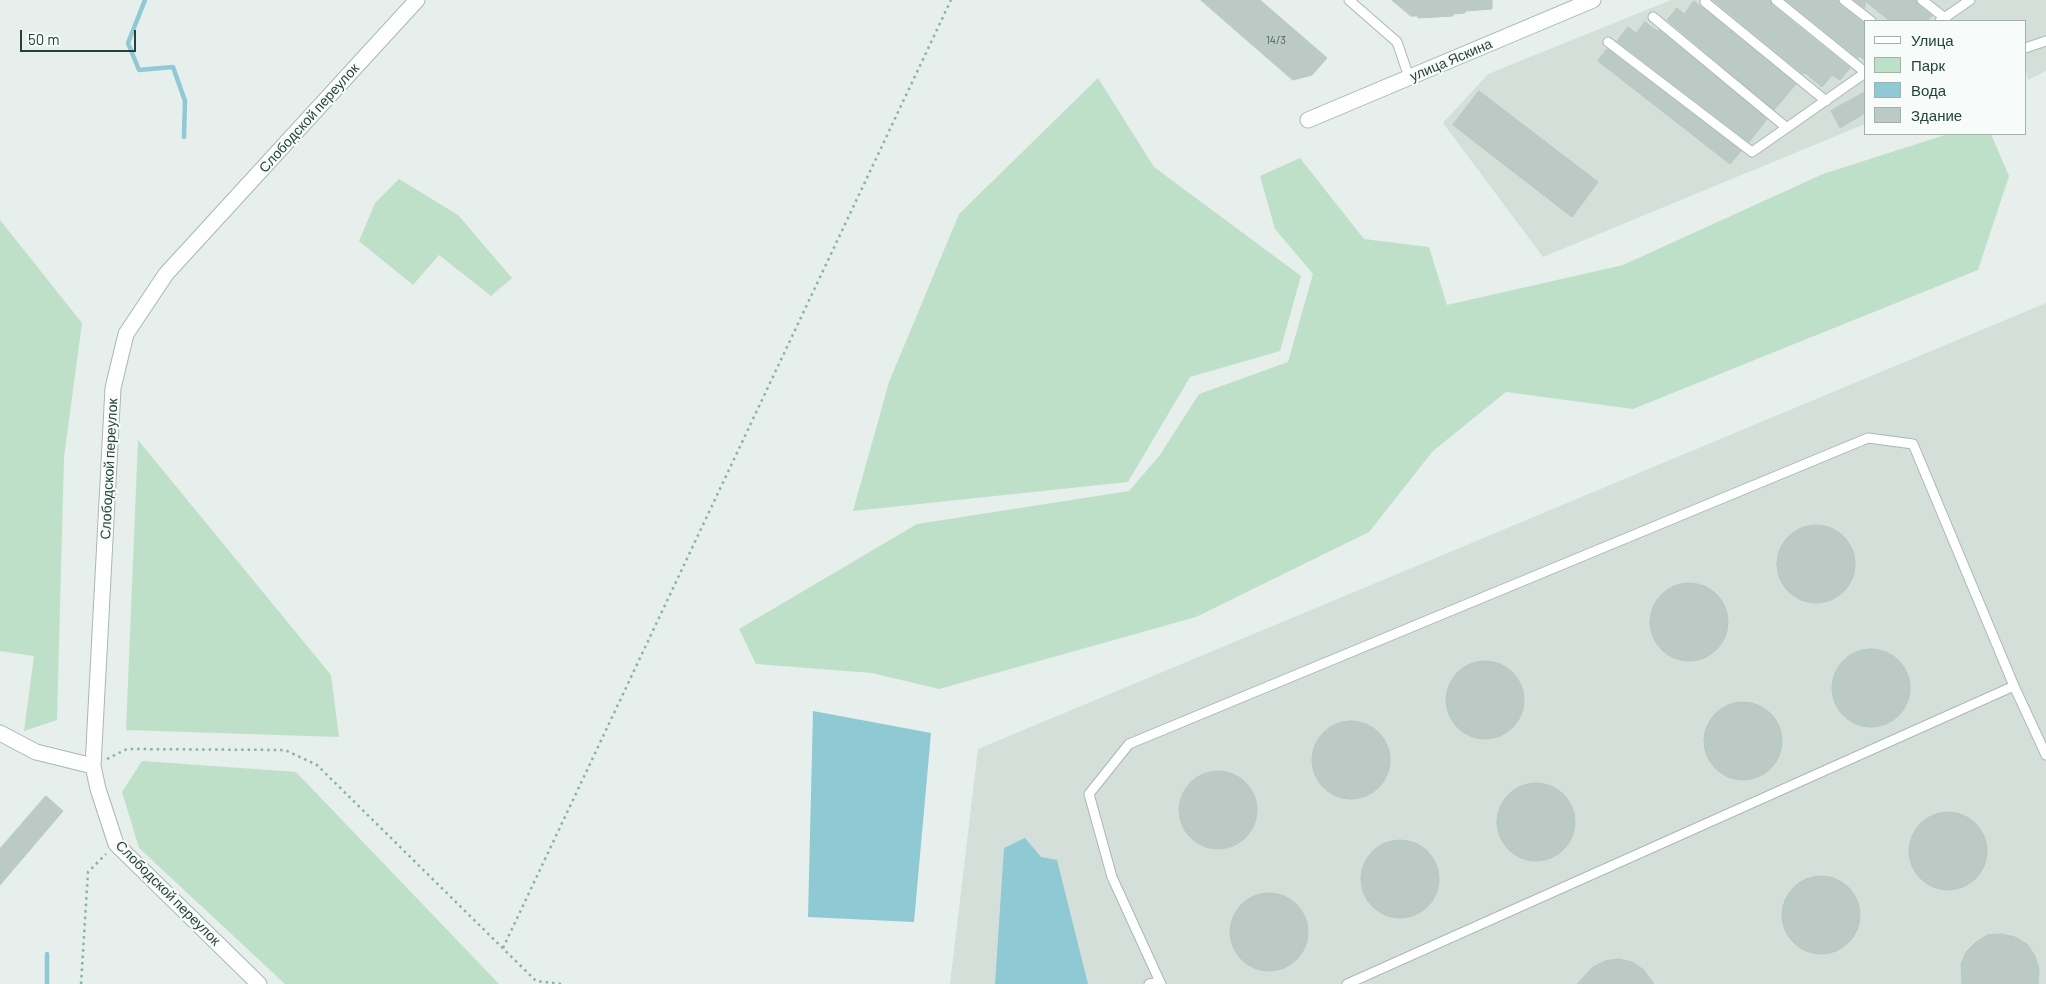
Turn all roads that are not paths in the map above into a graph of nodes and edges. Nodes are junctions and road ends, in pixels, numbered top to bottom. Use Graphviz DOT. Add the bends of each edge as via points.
graph roads {
  1 [pos="416,0"];
  2 [pos="1349,0"];
  3 [pos="1593,0"];
  4 [pos="1776,0"];
  5 [pos="1844,0"];
  6 [pos="1922,0"];
  7 [pos="1970,0"];
  8 [pos="1705,2"];
  9 [pos="1652,17"];
  10 [pos="1870,20"];
  11 [pos="1942,20"];
  12 [pos="2046,40"];
  13 [pos="1608,42"];
  14 [pos="2026,48"];
  15 [pos="1864,72"];
  16 [pos="1864,74"];
  17 [pos="1409,77"];
  18 [pos="1826,100"];
  19 [pos="1308,120"];
  20 [pos="1787,128"];
  21 [pos="2014,686"];
  22 [pos="0,732"];
  23 [pos="2046,755"];
  24 [pos="93,766"];
  25 [pos="1161,983"];
  26 [pos="260,984"];
  27 [pos="1149,984"];
  28 [pos="1347,984"];
  1 -- 24 [label="street, Слободской переулок" via="166,274 126,334 113,388"];
  2 -- 17 [label="lane" via="1397,42"];
  3 -- 17 [label="street, улица Яскина"];
  4 -- 15 [label="lane"];
  5 -- 10 [label="lane"];
  6 -- 11 [label="lane"];
  7 -- 11 [label="lane"];
  8 -- 18 [label="lane"];
  9 -- 20 [label="lane"];
  12 -- 14 [label="lane"];
  13 -- 20 [label="lane" via="1752,152"];
  16 -- 18 [label="lane"];
  17 -- 19 [label="street, улица Яскина"];
  18 -- 20 [label="lane"];
  21 -- 23 [label="lane"];
  21 -- 25 [label="lane" via="1913,444 1868,438 1129,744 1089,794 1112,877"];
  21 -- 28 [label="lane"];
  22 -- 24 [label="street" via="36,752"];
  24 -- 26 [label="street, Слободской переулок" via="116,844"];
  25 -- 27 [label="lane"];
}
